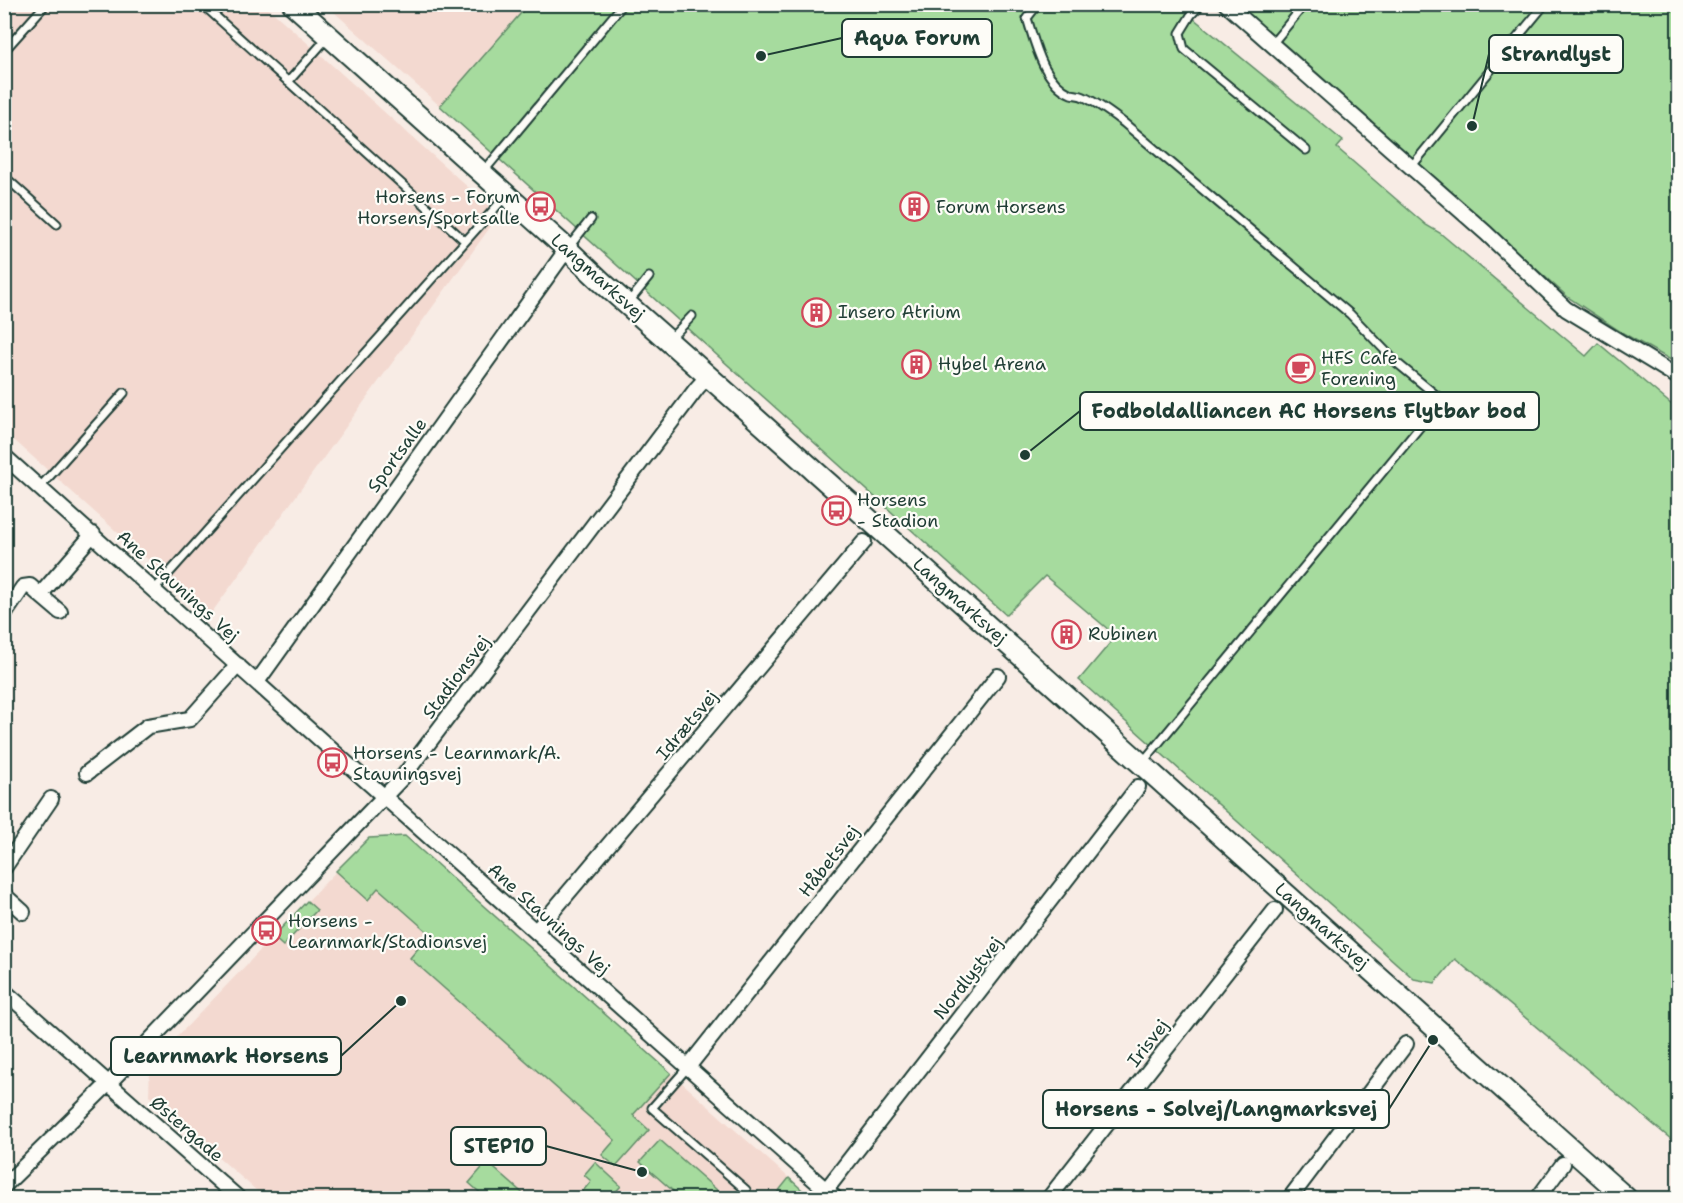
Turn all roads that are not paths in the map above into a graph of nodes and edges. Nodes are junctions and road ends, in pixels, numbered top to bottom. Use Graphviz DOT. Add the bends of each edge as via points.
graph roads {
  1 [pos="46,4"];
  2 [pos="202,4"];
  3 [pos="293,4"];
  4 [pos="615,4"];
  5 [pos="1038,4"];
  6 [pos="1201,4"];
  7 [pos="1226,4"];
  8 [pos="1305,4"];
  9 [pos="1545,4"];
  10 [pos="329,36"];
  11 [pos="1272,44"];
  12 [pos="4,51"];
  13 [pos="288,82"];
  14 [pos="1306,150"];
  15 [pos="1411,167"];
  16 [pos="482,173"];
  17 [pos="4,176"];
  18 [pos="507,195"];
  19 [pos="591,219"];
  20 [pos="57,224"];
  21 [pos="465,241"];
  22 [pos="567,249"];
  23 [pos="649,277"];
  24 [pos="627,304"];
  25 [pos="692,316"];
  26 [pos="669,341"];
  27 [pos="708,376"];
  28 [pos="1678,376"];
  29 [pos="124,393"];
  30 [pos="4,456"];
  31 [pos="40,487"];
  32 [pos="93,534"];
  33 [pos="864,542"];
  34 [pos="154,590"];
  35 [pos="40,595"];
  36 [pos="60,612"];
  37 [pos="4,615"];
  38 [pos="238,665"];
  39 [pos="998,676"];
  40 [pos="257,682"];
  41 [pos="1142,763"];
  42 [pos="87,773"];
  43 [pos="1138,787"];
  44 [pos="385,796"];
  45 [pos="51,799"];
  46 [pos="4,868"];
  47 [pos="4,895"];
  48 [pos="1275,910"];
  49 [pos="23,912"];
  50 [pos="536,931"];
  51 [pos="4,991"];
  52 [pos="1406,1044"];
  53 [pos="688,1067"];
  54 [pos="108,1084"];
  55 [pos="1563,1164"];
  56 [pos="4,1186"];
  57 [pos="746,1190"];
  58 [pos="831,1194"];
  59 [pos="238,1198"];
  60 [pos="1049,1198"];
  61 [pos="1290,1198"];
  62 [pos="1538,1198"];
  63 [pos="1626,1198"];
  1 -- 12 [label="lane"];
  2 -- 13 [label="lane"];
  3 -- 10 [label="main road, Langmarksvej"];
  4 -- 16 [label="lane" via="620,8"];
  5 -- 41 [label="lane" via="1027,18 1041,62 1057,84 1120,120 1162,154 1350,314 1397,363 1442,400"];
  6 -- 14 [label="lane" via="1180,33 1184,49"];
  7 -- 11 [label="street"];
  8 -- 11 [label="lane"];
  9 -- 15 [label="lane"];
  10 -- 13 [label="lane"];
  10 -- 16 [label="main road, Langmarksvej"];
  11 -- 15 [label="street"];
  13 -- 21 [label="lane"];
  15 -- 28 [label="street" via="1566,309"];
  16 -- 18 [label="main road, Langmarksvej"];
  17 -- 20 [label="lane"];
  18 -- 21 [label="lane"];
  18 -- 22 [label="main road, Langmarksvej"];
  19 -- 22 [label="lane"];
  21 -- 34 [label="lane"];
  22 -- 24 [label="main road, Langmarksvej"];
  22 -- 40 [label="street, Sportsalle"];
  23 -- 24 [label="lane"];
  24 -- 26 [label="main road, Langmarksvej"];
  25 -- 26 [label="lane"];
  26 -- 27 [label="main road, Langmarksvej"];
  27 -- 41 [label="main road, Langmarksvej"];
  27 -- 44 [label="street, Stadionsvej"];
  29 -- 31 [label="lane"];
  30 -- 31 [label="street, Ane Staunings Vej"];
  31 -- 32 [label="street, Ane Staunings Vej"];
  32 -- 34 [label="street, Ane Staunings Vej"];
  32 -- 35 [label="street, Ane Staunings Vej"];
  33 -- 50 [label="street, Idrætsvej"];
  34 -- 38 [label="street, Ane Staunings Vej"];
  35 -- 36 [label="street"];
  35 -- 37 [label="street" via="30,586 23,587"];
  38 -- 40 [label="street, Ane Staunings Vej"];
  38 -- 42 [label="street, Ane Staunings Vej" via="190,720 148,726"];
  39 -- 53 [label="street, Håbetsvej"];
  40 -- 44 [label="street, Ane Staunings Vej"];
  41 -- 63 [label="main road, Langmarksvej"];
  43 -- 58 [label="street, Nordlystvej"];
  44 -- 50 [label="street, Ane Staunings Vej"];
  44 -- 54 [label="street, Stadionsvej"];
  45 -- 46 [label="street"];
  47 -- 49 [label="street"];
  48 -- 60 [label="street, Irisvej"];
  50 -- 53 [label="street, Ane Staunings Vej"];
  51 -- 54 [label="street, Østergade"];
  52 -- 61 [label="street"];
  53 -- 57 [label="lane" via="652,1108"];
  53 -- 58 [label="street, Ane Staunings Vej"];
  54 -- 56 [label="street, Stadionsvej"];
  54 -- 59 [label="street, Østergade"];
  55 -- 62 [label="street"];
}
